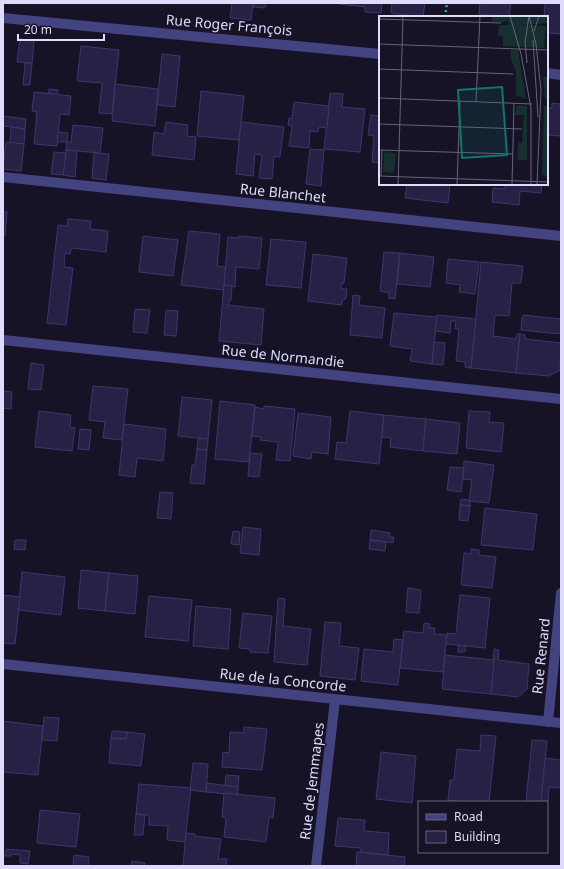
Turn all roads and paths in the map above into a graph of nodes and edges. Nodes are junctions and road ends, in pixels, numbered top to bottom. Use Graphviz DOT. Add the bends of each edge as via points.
graph roads {
  1 [pos="446,3"];
  2 [pos="445,16"];
  3 [pos="3,18"];
  4 [pos="379,54"];
  5 [pos="548,73"];
  6 [pos="561,75"];
  7 [pos="3,177"];
  8 [pos="561,236"];
  9 [pos="3,340"];
  10 [pos="561,399"];
  11 [pos="561,593"];
  12 [pos="3,664"];
  13 [pos="335,700"];
  14 [pos="548,722"];
  15 [pos="561,723"];
  16 [pos="316,866"];
  1 -- 2 [label="path"];
  3 -- 4 [label="street, Rue Roger François"];
  5 -- 6 [label="street"];
  7 -- 8 [label="street, Rue Blanchet"];
  9 -- 10 [label="street, Rue de Normandie"];
  11 -- 14 [label="street, Rue Renard"];
  12 -- 13 [label="street, Rue de la Concorde"];
  13 -- 14 [label="street, Rue de la Concorde"];
  13 -- 16 [label="street, Rue de Jemmapes"];
  14 -- 15 [label="street, Rue de la Concorde"];
}
